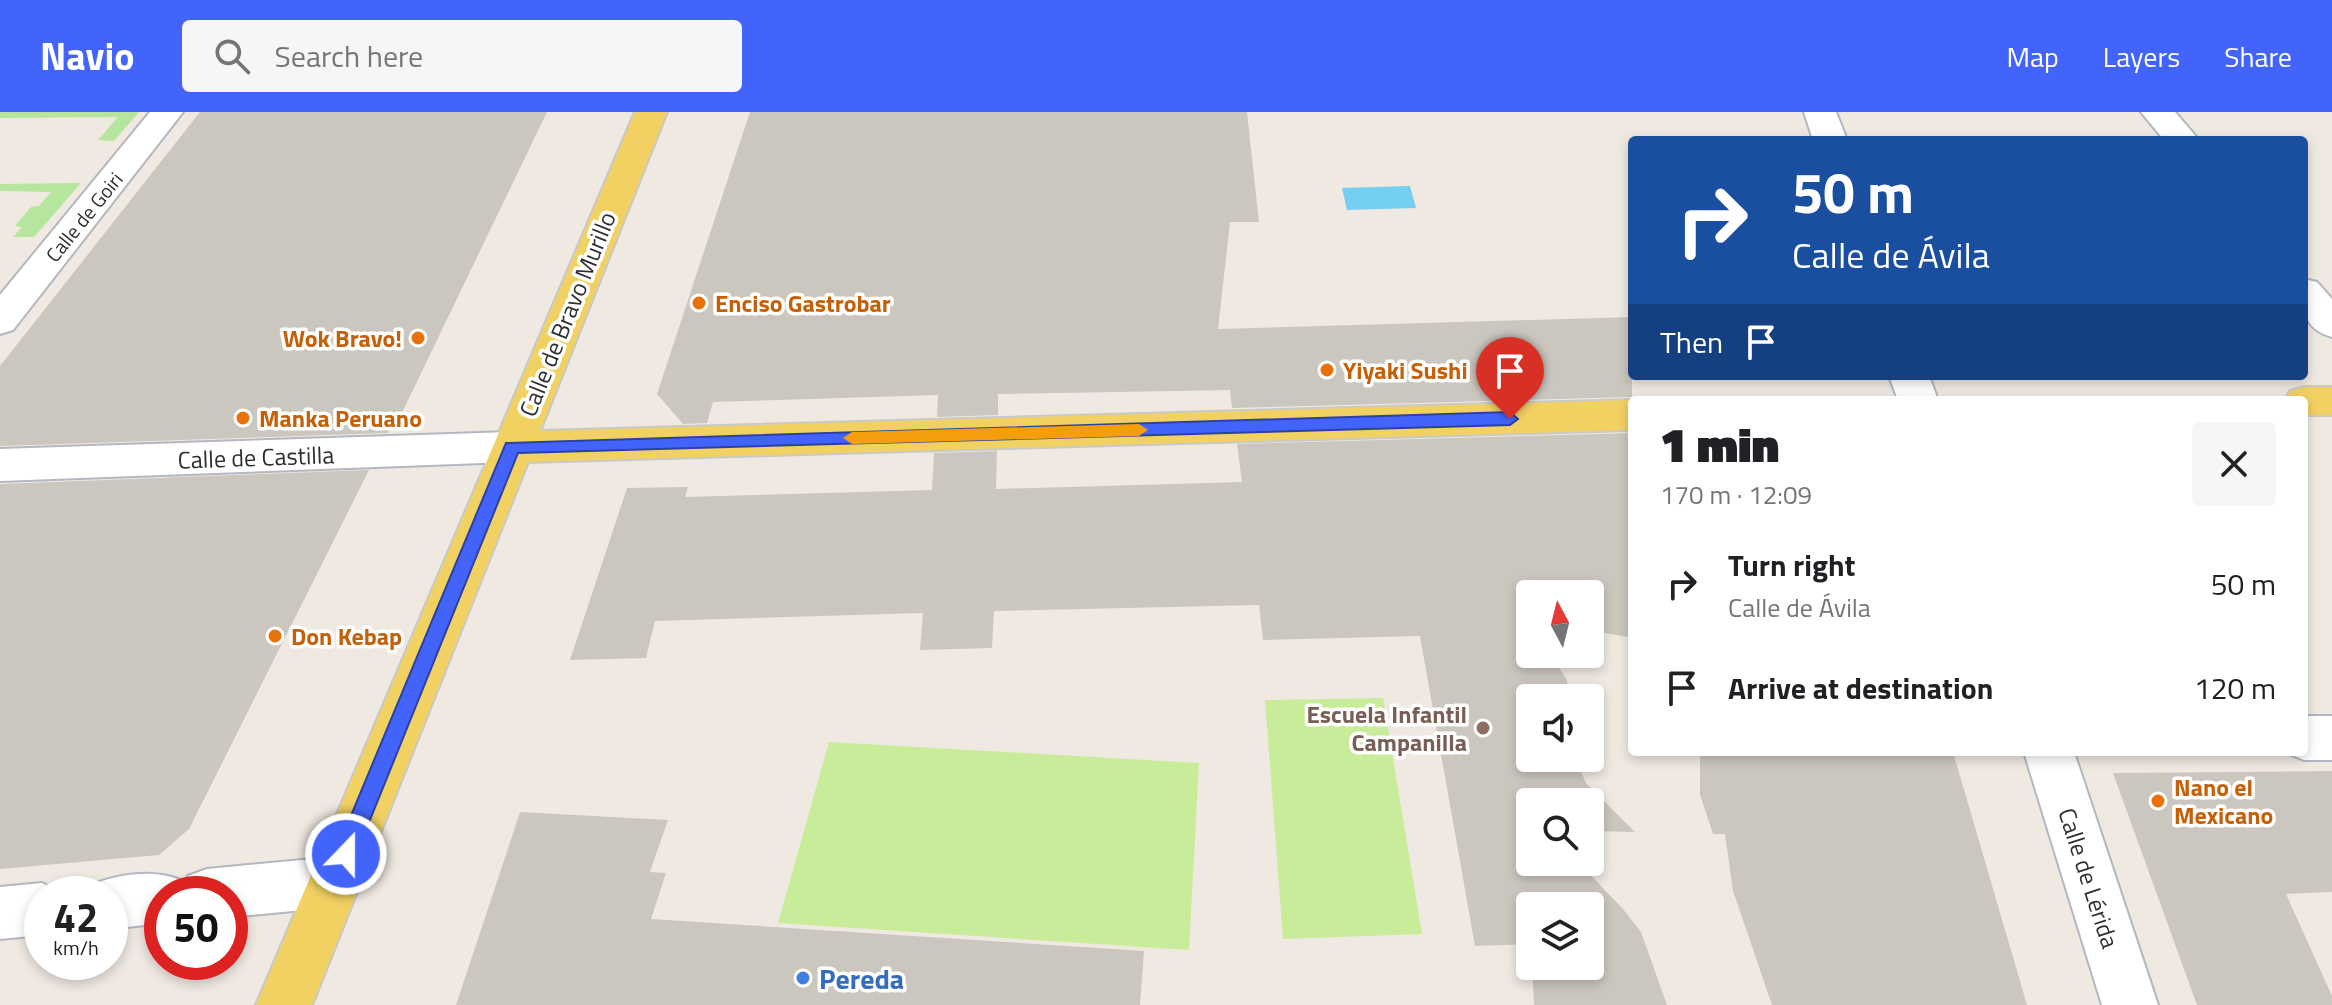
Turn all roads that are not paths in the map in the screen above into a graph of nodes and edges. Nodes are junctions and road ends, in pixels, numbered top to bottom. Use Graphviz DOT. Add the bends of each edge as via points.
graph roads {
  1 [pos="167,112"];
  2 [pos="651,112"];
  3 [pos="1820,112"];
  4 [pos="2157,112"];
  5 [pos="1829,136"];
  6 [pos="2178,136"];
  7 [pos="2308,296"];
  8 [pos="0,321"];
  9 [pos="2332,324"];
  10 [pos="2308,401"];
  11 [pos="2332,401"];
  12 [pos="1628,415"];
  13 [pos="512,447"];
  14 [pos="0,465"];
  15 [pos="2308,738"];
  16 [pos="2332,738"];
  17 [pos="2050,756"];
  18 [pos="334,882"];
  19 [pos="248,890"];
  20 [pos="24,911"];
  21 [pos="0,913"];
  22 [pos="284,1005"];
  23 [pos="2130,1005"];
  1 -- 8 [label="street, Calle de Goiri"];
  2 -- 13 [label="main road, Calle de Bravo Murillo"];
  3 -- 5 [label="street"];
  4 -- 6 [label="street"];
  7 -- 9 [label="street"];
  10 -- 11 [label="main road"];
  12 -- 13 [label="main road"];
  13 -- 14 [label="street, Calle de Castilla"];
  13 -- 18 [label="main road, Calle de Bravo Murillo"];
  15 -- 16 [label="street"];
  17 -- 23 [label="street, Calle de Lérida"];
  18 -- 19 [label="street"];
  18 -- 22 [label="main road, Calle de Bravo Murillo"];
  20 -- 21 [label="street"];
}
